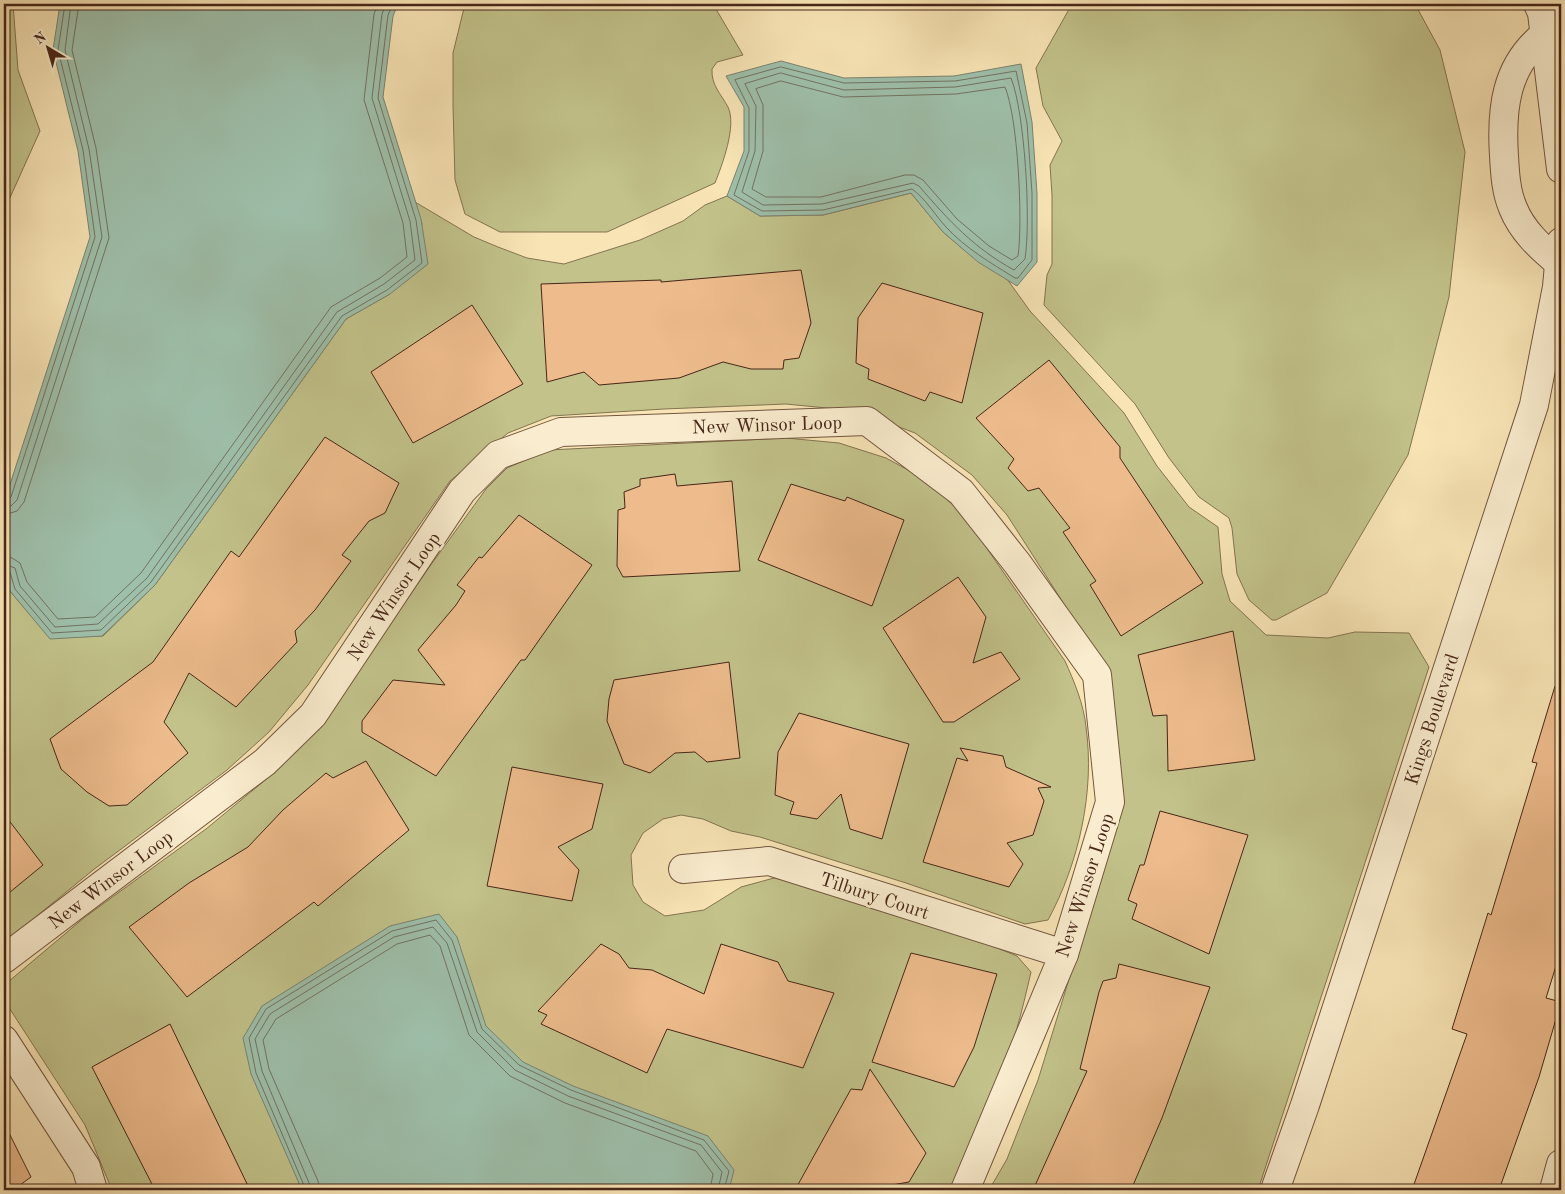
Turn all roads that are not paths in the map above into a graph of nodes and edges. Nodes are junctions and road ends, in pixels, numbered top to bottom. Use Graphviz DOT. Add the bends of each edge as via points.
graph roads {
  1 [pos="1538,4"];
  2 [pos="1544,35"];
  3 [pos="1561,169"];
  4 [pos="1560,253"];
  5 [pos="683,869"];
  6 [pos="1064,954"];
  7 [pos="4,959"];
  8 [pos="4,1040"];
  9 [pos="1561,1164"];
  10 [pos="93,1190"];
  11 [pos="965,1190"];
  12 [pos="1275,1190"];
  13 [pos="1554,1190"];
  1 -- 2 [label="street"];
  2 -- 3 [label="street"];
  2 -- 4 [label="street" via="1522,56 1504,101 1505,181 1513,209 1530,236"];
  4 -- 12 [label="street, Kings Boulevard" via="1557,287 1534,405"];
  5 -- 6 [label="street, Tilbury Court" via="768,861"];
  6 -- 7 [label="street, New Winsor Loop" via="1110,802 1097,676 1017,563 961,492 866,421 561,432 498,454 462,491 313,715 265,762"];
  6 -- 11 [label="street, New Winsor Loop"];
  8 -- 10 [label="street" via="86,1167"];
  9 -- 13 [label="street"];
}
